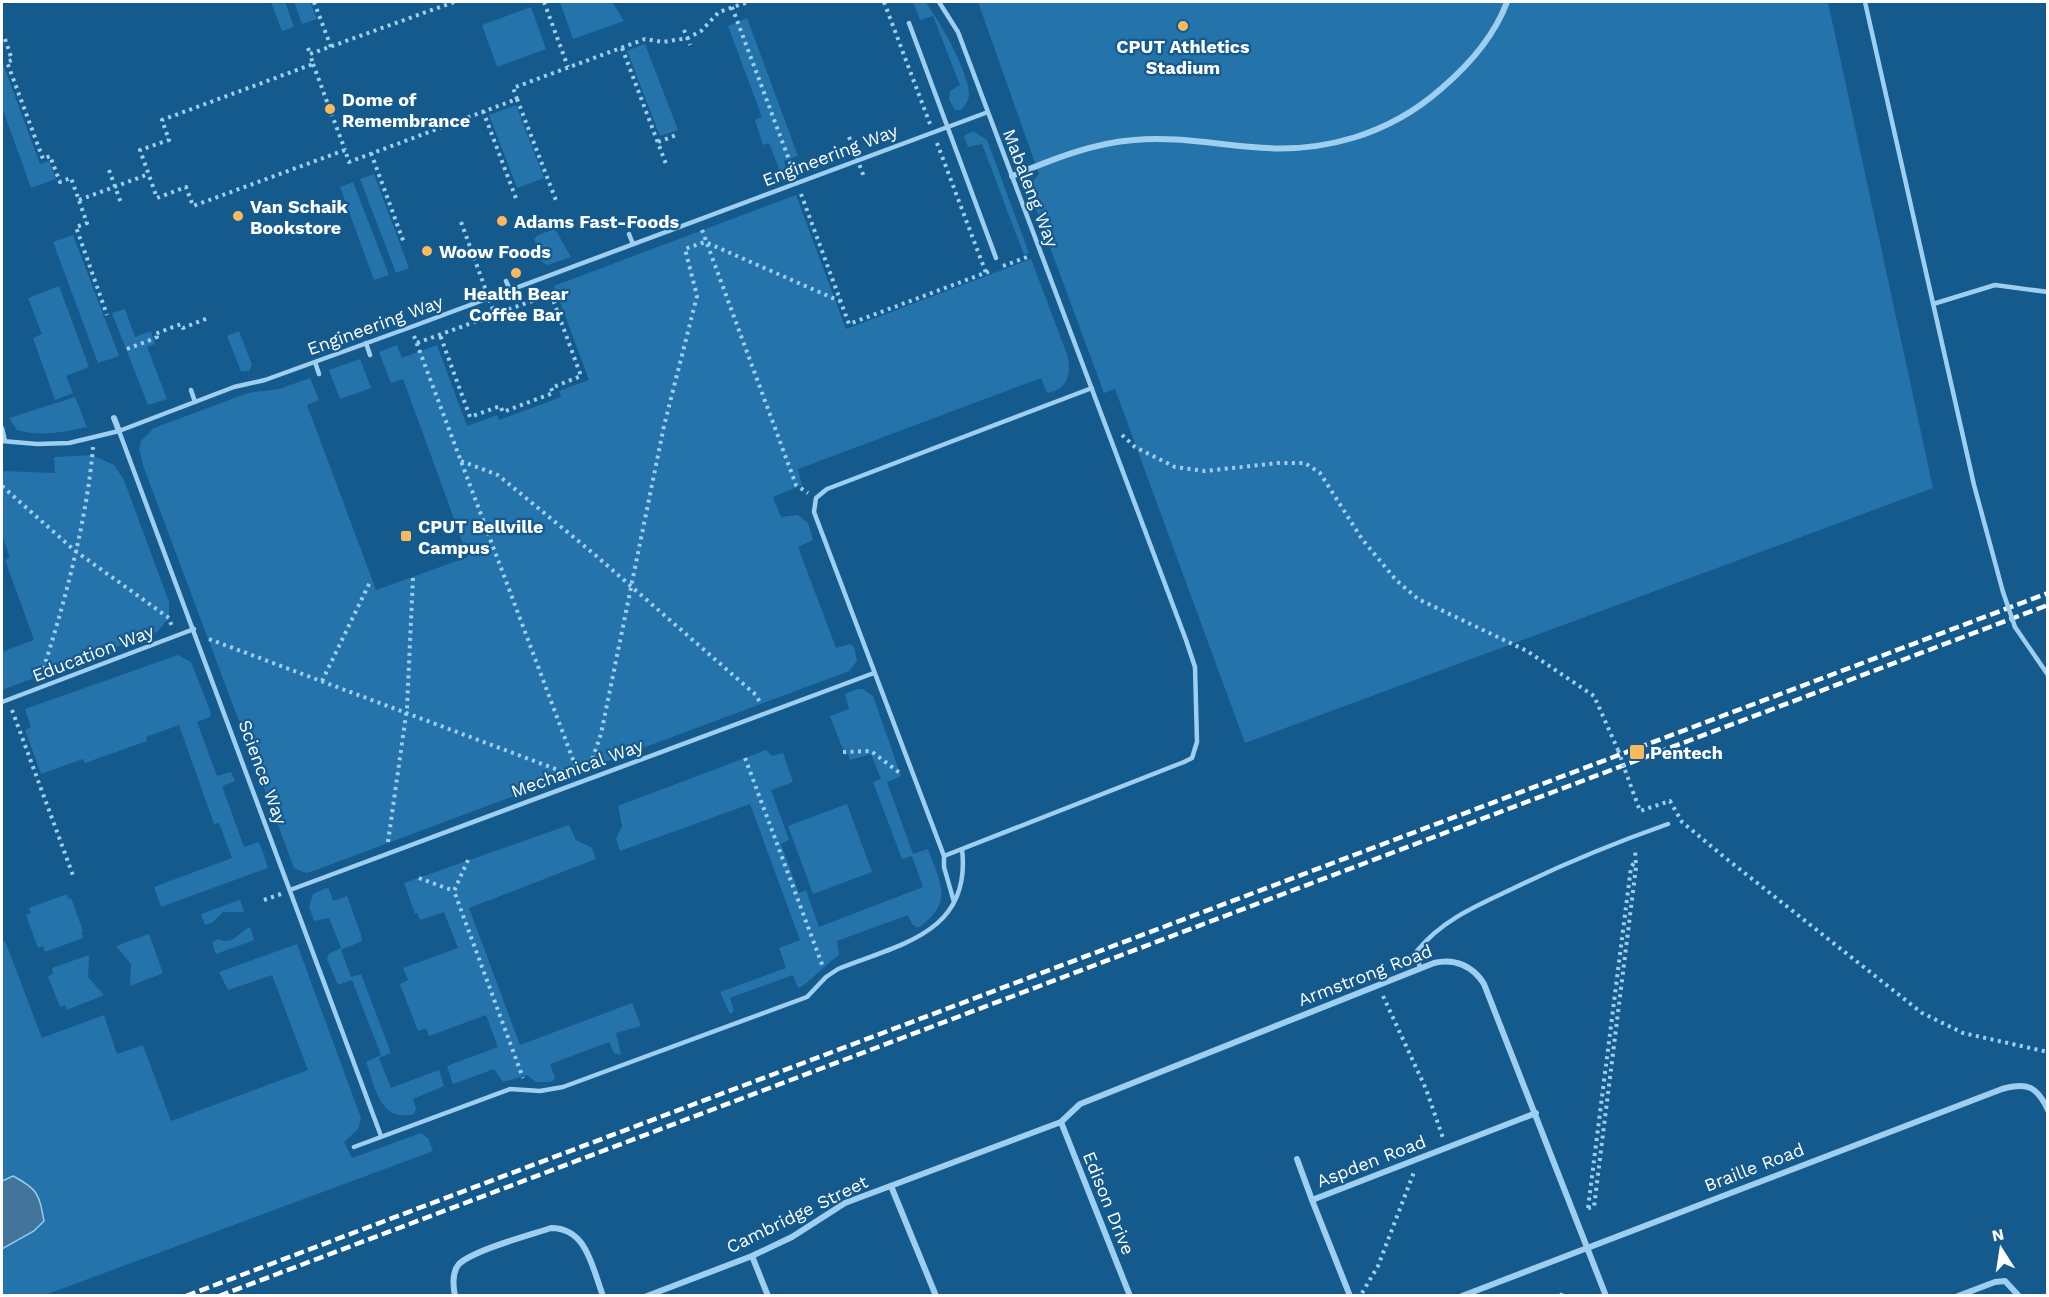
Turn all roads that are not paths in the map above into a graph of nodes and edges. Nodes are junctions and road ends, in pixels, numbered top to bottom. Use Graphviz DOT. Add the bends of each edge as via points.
graph roads {
  1 [pos="939,2"];
  2 [pos="1507,2"];
  3 [pos="1865,2"];
  4 [pos="909,23"];
  5 [pos="988,112"];
  6 [pos="948,126"];
  7 [pos="1012,176"];
  8 [pos="629,234"];
  9 [pos="633,244"];
  10 [pos="996,258"];
  11 [pos="506,281"];
  12 [pos="510,290"];
  13 [pos="2048,292"];
  14 [pos="1933,304"];
  15 [pos="366,343"];
  16 [pos="370,355"];
  17 [pos="315,362"];
  18 [pos="319,374"];
  19 [pos="1092,388"];
  20 [pos="191,390"];
  21 [pos="195,402"];
  22 [pos="114,418"];
  23 [pos="2,428"];
  24 [pos="119,431"];
  25 [pos="3,441"];
  26 [pos="194,629"];
  27 [pos="874,673"];
  28 [pos="2048,675"];
  29 [pos="2,702"];
  30 [pos="1668,824"];
  31 [pos="962,849"];
  32 [pos="944,856"];
  33 [pos="290,890"];
  34 [pos="954,902"];
  35 [pos="1420,969"];
  36 [pos="2048,1110"];
  37 [pos="1536,1113"];
  38 [pos="1061,1122"];
  39 [pos="381,1136"];
  40 [pos="354,1147"];
  41 [pos="1297,1160"];
  42 [pos="891,1186"];
  43 [pos="1312,1200"];
  44 [pos="1587,1247"];
  45 [pos="752,1256"];
  46 [pos="455,1296"];
  47 [pos="603,1296"];
  48 [pos="647,1296"];
  49 [pos="768,1296"];
  50 [pos="936,1296"];
  51 [pos="1131,1296"];
  52 [pos="1350,1296"];
  53 [pos="1462,1296"];
  54 [pos="1606,1296"];
  55 [pos="1958,1296"];
  56 [pos="2019,1296"];
  1 -- 5 [label="lane, Mabaleng Way" via="958,32"];
  2 -- 7 [label="street" via="1481,49 1443,87 1391,123 1350,140 1280,148 1189,140 1133,140 1086,149"];
  3 -- 14 [label="lane"];
  4 -- 6 [label="lane"];
  5 -- 6 [label="lane, Engineering Way"];
  5 -- 7 [label="lane, Mabaleng Way"];
  6 -- 9 [label="lane, Engineering Way"];
  6 -- 10 [label="lane"];
  7 -- 19 [label="lane, Mabaleng Way"];
  8 -- 9 [label="lane"];
  9 -- 12 [label="lane, Engineering Way"];
  11 -- 12 [label="lane"];
  12 -- 15 [label="lane, Engineering Way"];
  13 -- 14 [label="lane" via="1995,285"];
  14 -- 28 [label="lane, bridge" via="2003,592 2015,627"];
  15 -- 16 [label="lane"];
  15 -- 17 [label="lane, Engineering Way"];
  17 -- 18 [label="lane"];
  17 -- 21 [label="lane, Engineering Way"];
  19 -- 27 [label="lane" via="827,489 816,498 814,512"];
  19 -- 31 [label="lane, Mabaleng Way" via="1195,667 1195,751 1184,762"];
  20 -- 21 [label="lane"];
  21 -- 24 [label="lane, Engineering Way"];
  22 -- 24 [label="street, Science Way"];
  23 -- 25 [label="lane"];
  24 -- 25 [label="lane, Engineering Way" via="69,443"];
  24 -- 26 [label="lane, Science Way"];
  26 -- 29 [label="lane, Education Way"];
  26 -- 33 [label="lane, Science Way"];
  27 -- 32 [label="lane"];
  27 -- 33 [label="lane, Mechanical Way"];
  30 -- 35 [label="lane" via="1580,856 1458,915 1433,932 1417,951"];
  31 -- 32 [label="lane, Mabaleng Way"];
  31 -- 34 [label="lane" via="962,878"];
  32 -- 34 [label="lane"];
  33 -- 39 [label="lane, Science Way"];
  34 -- 39 [label="lane" via="942,921 924,935 838,969 813,992 795,1001 563,1087 510,1089"];
  35 -- 37 [label="street, Armstrong Road" via="1450,961 1466,965 1479,976"];
  35 -- 38 [label="street, Armstrong Road" via="1080,1104"];
  36 -- 44 [label="street, Braille Road" via="2039,1093 2015,1085"];
  37 -- 43 [label="street, Aspden Road"];
  37 -- 44 [label="street, Armstrong Road"];
  38 -- 42 [label="street, Cambridge Street"];
  38 -- 51 [label="street, Edison Drive"];
  39 -- 40 [label="lane"];
  41 -- 43 [label="street"];
  42 -- 45 [label="street, Cambridge Street" via="845,1203 792,1238"];
  42 -- 50 [label="street"];
  43 -- 52 [label="street, Aspden Road"];
  44 -- 53 [label="street, Braille Road"];
  44 -- 54 [label="street, Armstrong Road"];
  45 -- 48 [label="street, Cambridge Street"];
  45 -- 49 [label="street"];
  46 -- 47 [label="street" via="453,1278 458,1265 470,1257 558,1228 577,1234"];
  55 -- 56 [label="street" via="2005,1281"];
}
